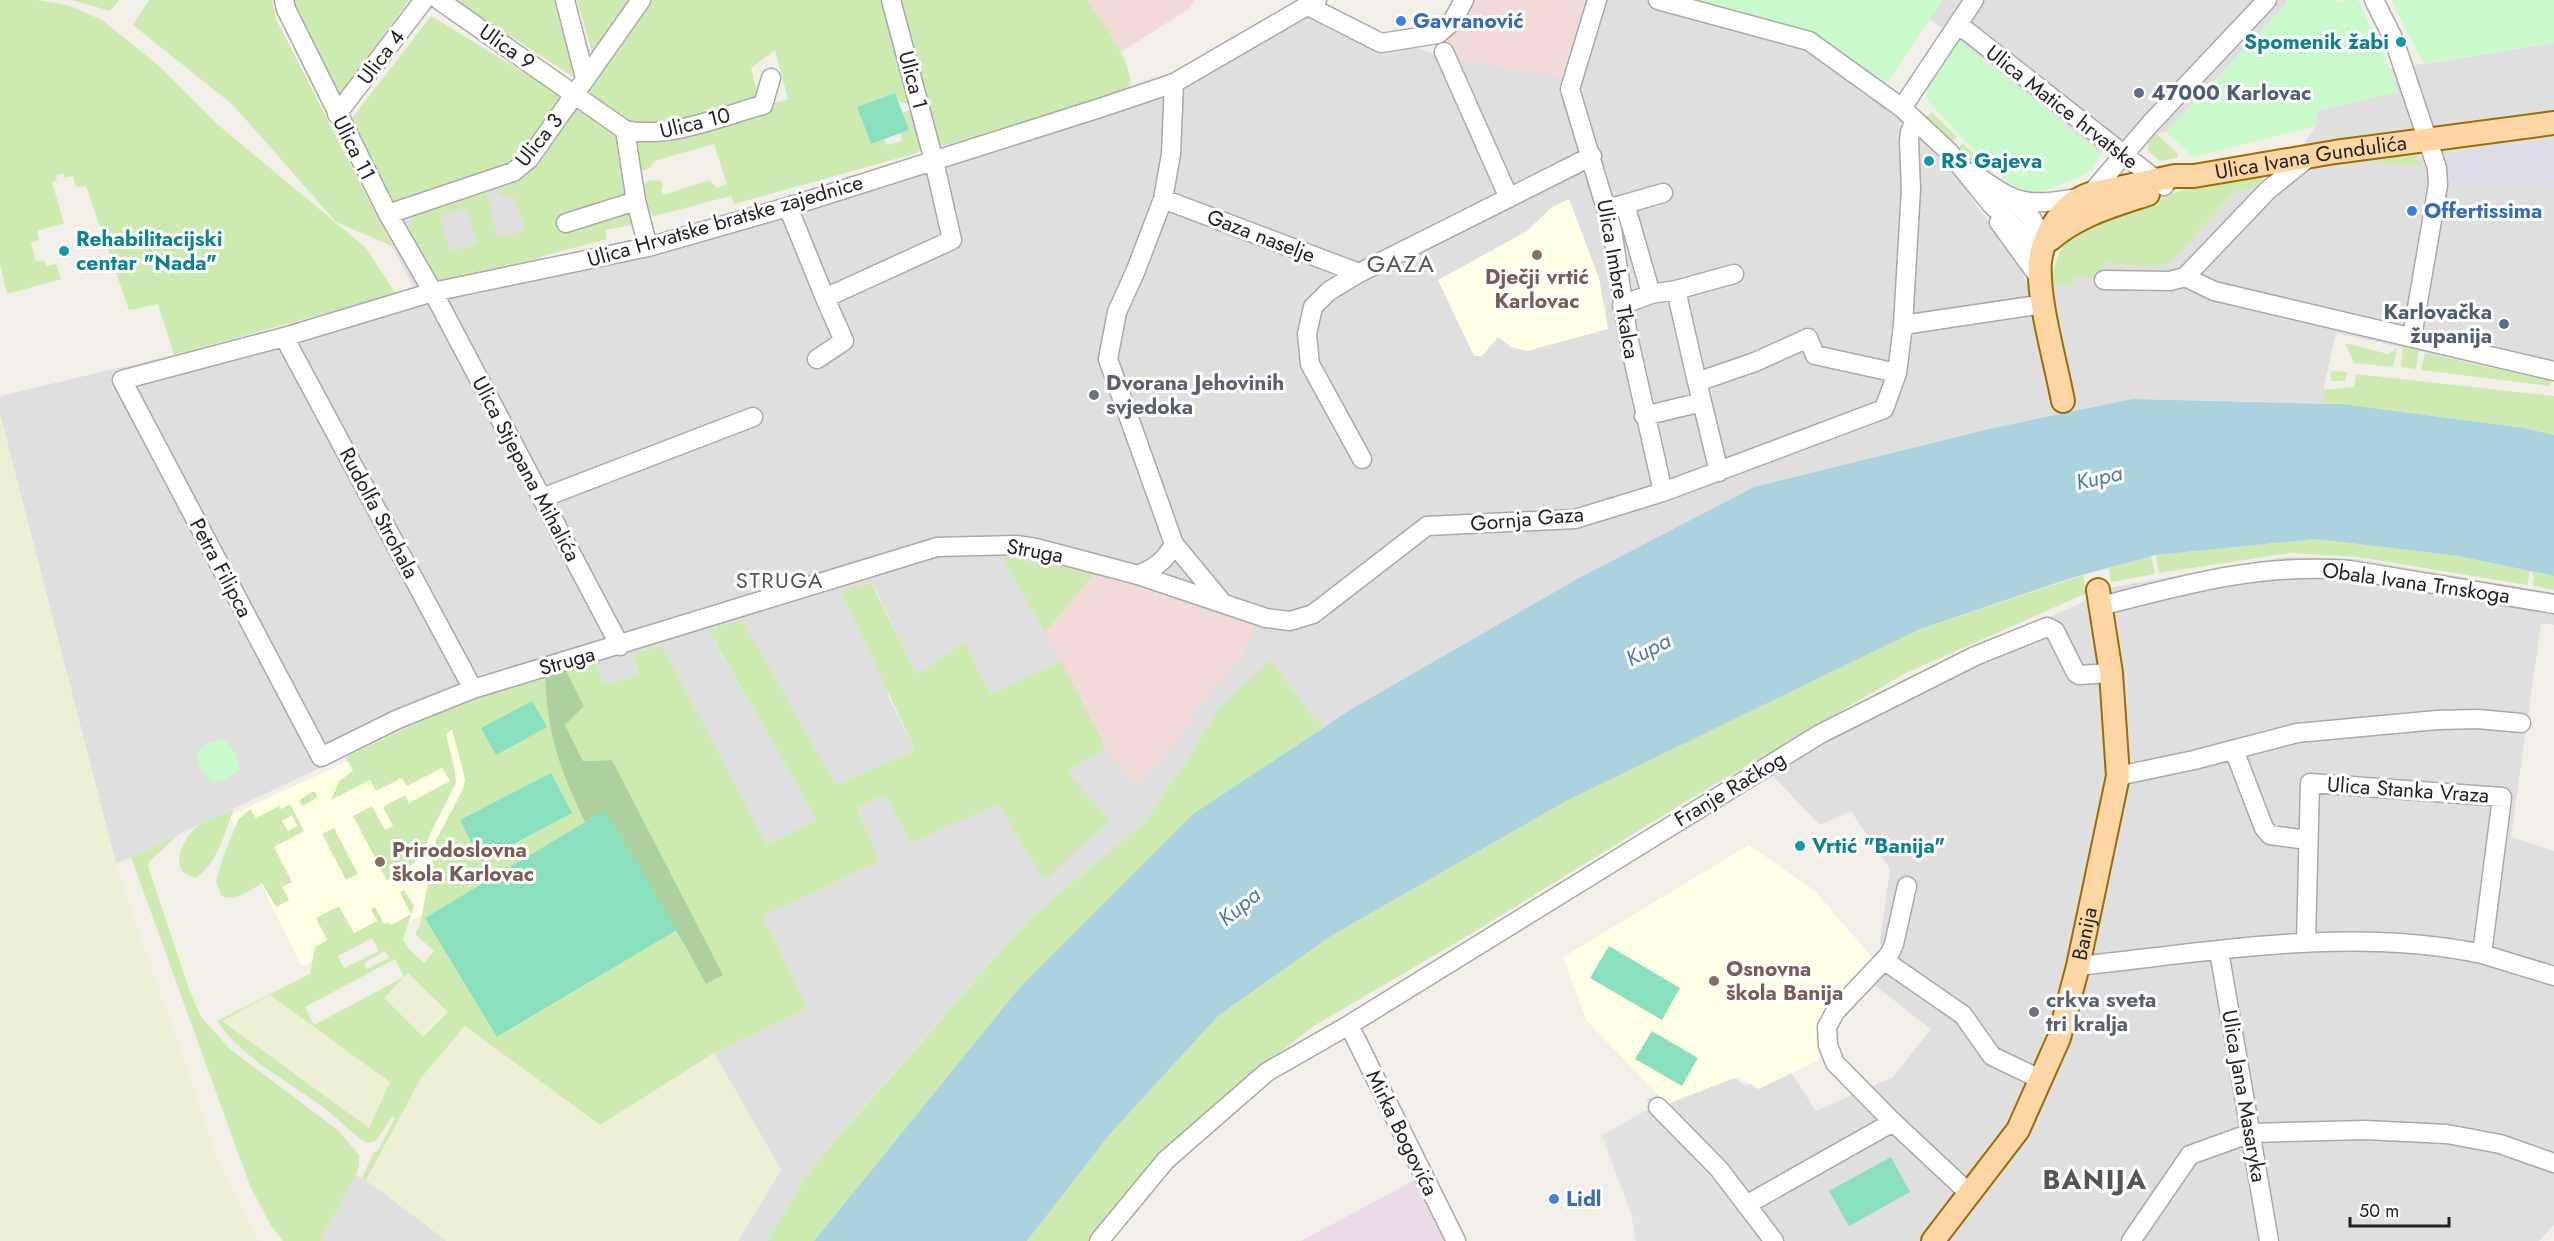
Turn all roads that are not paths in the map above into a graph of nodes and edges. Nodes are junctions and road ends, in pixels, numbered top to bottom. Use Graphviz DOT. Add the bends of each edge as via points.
graph roads {
  1 [pos="284,0"];
  2 [pos="424,0"];
  3 [pos="439,0"];
  4 [pos="565,0"];
  5 [pos="641,0"];
  6 [pos="891,0"];
  7 [pos="1464,0"];
  8 [pos="1597,0"];
  9 [pos="1658,0"];
  10 [pos="1974,0"];
  11 [pos="2267,0"];
  12 [pos="2374,0"];
  13 [pos="1313,3"];
  14 [pos="1958,24"];
  15 [pos="1444,52"];
  16 [pos="585,78"];
  17 [pos="771,78"];
  18 [pos="1174,83"];
  19 [pos="575,94"];
  20 [pos="1902,108"];
  21 [pos="337,114"];
  22 [pos="1916,121"];
  23 [pos="2554,123"];
  24 [pos="625,130"];
  25 [pos="2428,140"];
  26 [pos="1592,156"];
  27 [pos="2124,156"];
  28 [pos="2309,157"];
  29 [pos="934,161"];
  30 [pos="2261,164"];
  31 [pos="1963,167"];
  32 [pos="2162,184"];
  33 [pos="2268,190"];
  34 [pos="1663,193"];
  35 [pos="2008,196"];
  36 [pos="2085,196"];
  37 [pos="1509,198"];
  38 [pos="1163,199"];
  39 [pos="636,201"];
  40 [pos="1625,204"];
  41 [pos="1991,204"];
  42 [pos="788,207"];
  43 [pos="1606,209"];
  44 [pos="388,214"];
  45 [pos="566,223"];
  46 [pos="2052,238"];
  47 [pos="648,247"];
  48 [pos="2199,264"];
  49 [pos="1359,273"];
  50 [pos="1734,274"];
  51 [pos="2185,277"];
  52 [pos="2104,279"];
  53 [pos="2041,280"];
  54 [pos="2203,286"];
  55 [pos="1676,290"];
  56 [pos="433,292"];
  57 [pos="1651,294"];
  58 [pos="825,298"];
  59 [pos="2044,304"];
  60 [pos="1622,305"];
  61 [pos="1904,325"];
  62 [pos="284,337"];
  63 [pos="2412,337"];
  64 [pos="817,359"];
  65 [pos="2554,371"];
  66 [pos="1897,373"];
  67 [pos="122,380"];
  68 [pos="1698,382"];
  69 [pos="2063,401"];
  70 [pos="1702,402"];
  71 [pos="1644,416"];
  72 [pos="753,417"];
  73 [pos="1362,459"];
  74 [pos="1719,472"];
  75 [pos="1663,492"];
  76 [pos="542,498"];
  77 [pos="1174,544"];
  78 [pos="1138,575"];
  79 [pos="2100,598"];
  80 [pos="1221,601"];
  81 [pos="2554,604"];
  82 [pos="620,646"];
  83 [pos="2112,673"];
  84 [pos="473,689"];
  85 [pos="2521,723"];
  86 [pos="2234,750"];
  87 [pos="321,757"];
  88 [pos="2118,776"];
  89 [pos="2307,840"];
  90 [pos="1907,886"];
  91 [pos="2307,942"];
  92 [pos="2219,951"];
  93 [pos="2482,954"];
  94 [pos="1885,961"];
  95 [pos="2078,966"];
  96 [pos="2554,976"];
  97 [pos="1348,1025"];
  98 [pos="2042,1080"];
  99 [pos="1658,1107"];
  100 [pos="1893,1122"];
  101 [pos="2251,1133"];
  102 [pos="2554,1163"];
  103 [pos="1970,1194"];
  104 [pos="1746,1205"];
  105 [pos="1099,1241"];
  106 [pos="1456,1241"];
  107 [pos="1774,1241"];
  108 [pos="1933,1241"];
  109 [pos="2131,1241"];
  110 [pos="2270,1241"];
  1 -- 21 [label="street, Ulica 11"];
  2 -- 21 [label="street, Ulica 4"];
  3 -- 19 [label="street, Ulica 9"];
  4 -- 16 [label="street"];
  5 -- 16 [label="street, Ulica 3"];
  6 -- 29 [label="street, Ulica 1"];
  7 -- 13 [label="street" via="1452,22 1438,34 1381,43"];
  8 -- 26 [label="street, Ulica Imbre Tkalca" via="1570,89"];
  9 -- 20 [label="street" via="1809,41"];
  10 -- 14 [label="street"];
  11 -- 27 [label="street"];
  12 -- 25 [label="street" via="2394,40"];
  13 -- 18 [label="street, Ulica Hrvatske bratske zajednice"];
  14 -- 20 [label="street"];
  14 -- 27 [label="street, Ulica Matice hrvatske"];
  15 -- 37 [label="street"];
  16 -- 19 [label="street, Ulica 3"];
  17 -- 24 [label="street, Ulica 10" via="763,105 646,135"];
  18 -- 29 [label="street, Ulica Hrvatske bratske zajednice"];
  18 -- 38 [label="street" via="1171,154"];
  19 -- 24 [label="street, Ulica 10"];
  19 -- 44 [label="street, Ulica 3" via="529,159 513,172"];
  20 -- 22 [label="street"];
  21 -- 44 [label="street, Ulica 11"];
  22 -- 31 [label="street"];
  22 -- 61 [label="street" via="1909,141 1911,189"];
  23 -- 25 [label="main road, Ulica Ivana Gundulića"];
  24 -- 39 [label="street"];
  25 -- 28 [label="main road, Ulica Ivana Gundulića"];
  25 -- 63 [label="street" via="2438,185"];
  26 -- 37 [label="street, Gaza naselje"];
  26 -- 43 [label="street, Ulica Imbre Tkalca"];
  27 -- 32 [label="street, Ulica Matice hrvatske"];
  27 -- 36 [label="street"];
  28 -- 30 [label="main road, Ulica Ivana Gundulića"];
  28 -- 33 [label="street, Ulica Ivana Gundulića"];
  29 -- 42 [label="street, Ulica Hrvatske bratske zajednice"];
  29 -- 58 [label="street, Ulica 1" via="952,240"];
  30 -- 32 [label="main road, Ulica Ivana Gundulića"];
  30 -- 33 [label="street" via="2268,178"];
  31 -- 35 [label="street"];
  31 -- 41 [label="street"];
  32 -- 36 [label="main road, Ulica Ivana Gundulića"];
  32 -- 46 [label="main road, Ulica Ivana Gundulića" via="2074,222"];
  33 -- 48 [label="street, Ulica Ivana Gundulića"];
  34 -- 40 [label="street"];
  35 -- 36 [label="street" via="2030,202"];
  35 -- 46 [label="street"];
  36 -- 46 [label="main road" via="2060,216"];
  37 -- 49 [label="street, Gaza naselje"];
  38 -- 49 [label="street, Gaza naselje"];
  38 -- 77 [label="street" via="1118,312 1108,359"];
  39 -- 45 [label="street"];
  39 -- 47 [label="street"];
  40 -- 43 [label="street"];
  40 -- 57 [label="street"];
  41 -- 46 [label="street" via="2036,243"];
  41 -- 53 [label="street"];
  42 -- 47 [label="street, Ulica Hrvatske bratske zajednice"];
  42 -- 58 [label="street"];
  43 -- 60 [label="street, Ulica Imbre Tkalca"];
  44 -- 56 [label="street, Ulica 11"];
  46 -- 53 [label="main road" via="2041,259"];
  47 -- 56 [label="street, Ulica Hrvatske bratske zajednice"];
  48 -- 51 [label="street, Ulica Ivana Gundulića"];
  48 -- 54 [label="street"];
  49 -- 73 [label="street, Gaza naselje" via="1312,307 1307,334 1310,363"];
  50 -- 55 [label="street"];
  51 -- 52 [label="street" via="2170,281"];
  51 -- 54 [label="street"];
  53 -- 59 [label="main road"];
  54 -- 63 [label="street"];
  55 -- 57 [label="street"];
  55 -- 68 [label="street"];
  56 -- 62 [label="street, Ulica Hrvatske bratske zajednice"];
  56 -- 76 [label="street, Ulica Stjepana Mihalića"];
  57 -- 60 [label="street"];
  58 -- 64 [label="street" via="844,341"];
  59 -- 61 [label="street"];
  59 -- 69 [label="main road"];
  60 -- 71 [label="street, Ulica Imbre Tkalca"];
  61 -- 66 [label="street"];
  62 -- 67 [label="street, Ulica Hrvatske bratske zajednice"];
  62 -- 84 [label="street, Rudolfa Strohala"];
  63 -- 65 [label="street"];
  66 -- 68 [label="street" via="1815,354 1808,338"];
  66 -- 74 [label="street, Gornja Gaza" via="1884,408"];
  67 -- 87 [label="street, Petra Filipca"];
  68 -- 70 [label="street"];
  70 -- 71 [label="street"];
  70 -- 74 [label="street"];
  71 -- 75 [label="street, Ulica Imbre Tkalca"];
  72 -- 76 [label="street"];
  74 -- 75 [label="street, Gornja Gaza"];
  75 -- 80 [label="street, Gornja Gaza" via="1575,519 1427,526 1313,614 1290,621 1266,618"];
  76 -- 82 [label="street, Ulica Stjepana Mihalića"];
  77 -- 78 [label="street" via="1167,558"];
  77 -- 80 [label="street"];
  78 -- 80 [label="street, Struga"];
  78 -- 82 [label="street, Struga" via="1016,545 937,547"];
  79 -- 81 [label="street, Obala Ivana Trnskoga" via="2247,572 2317,568"];
  79 -- 83 [label="main road, Banija"];
  82 -- 84 [label="street, Struga"];
  83 -- 88 [label="main road, Banija"];
  83 -- 97 [label="street, Franje Račkog" via="2079,675 2055,631 2047,627 1975,656 1820,734"];
  84 -- 87 [label="street, Struga" via="398,719"];
  85 -- 86 [label="street" via="2437,720 2297,733"];
  86 -- 88 [label="street"];
  86 -- 89 [label="street" via="2264,828 2270,835"];
  88 -- 95 [label="main road, Banija"];
  89 -- 91 [label="street, Ulica Stanka Vraza"];
  89 -- 93 [label="street, Ulica Stanka Vraza" via="2310,783 2502,797"];
  90 -- 94 [label="street" via="1894,944"];
  91 -- 92 [label="street"];
  91 -- 93 [label="street" via="2363,941 2448,947"];
  92 -- 95 [label="street"];
  92 -- 101 [label="street, Ulica Jana Masaryka"];
  93 -- 96 [label="street"];
  94 -- 98 [label="street" via="1963,1015 1992,1056"];
  94 -- 100 [label="street" via="1835,1012 1827,1027 1835,1063"];
  95 -- 98 [label="main road, Banija" via="2059,1038"];
  97 -- 105 [label="street" via="1268,1072 1166,1160"];
  97 -- 106 [label="street, Mirka Bogovića"];
  98 -- 103 [label="main road, Banija" via="2018,1130"];
  99 -- 104 [label="street" via="1719,1169"];
  100 -- 103 [label="street"];
  100 -- 104 [label="street"];
  101 -- 102 [label="street" via="2365,1130 2447,1134 2500,1144"];
  101 -- 109 [label="street" via="2190,1155"];
  101 -- 110 [label="street, Ulica Jana Masaryka"];
  103 -- 108 [label="main road, Banija"];
  104 -- 107 [label="street"];
}
